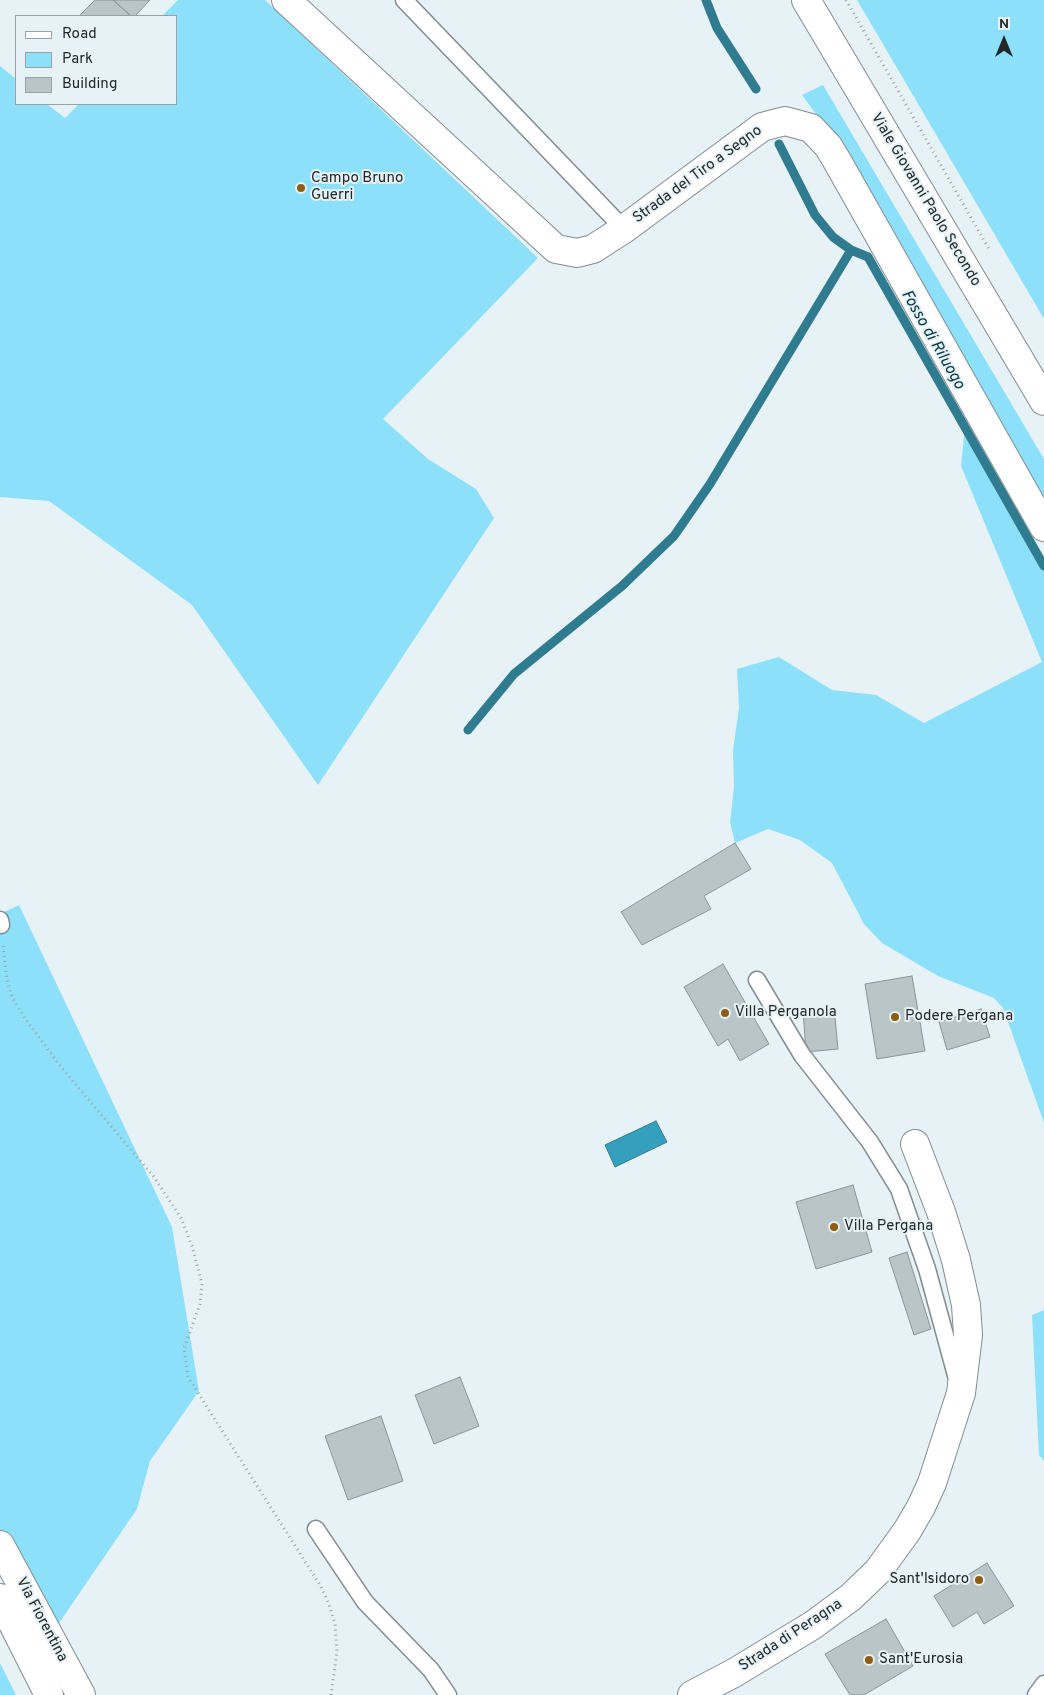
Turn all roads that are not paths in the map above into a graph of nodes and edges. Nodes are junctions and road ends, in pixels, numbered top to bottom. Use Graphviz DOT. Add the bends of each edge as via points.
graph roads {
  1 [pos="286,0"];
  2 [pos="404,0"];
  3 [pos="806,0"];
  4 [pos="624,229"];
  5 [pos="1044,401"];
  6 [pos="1044,526"];
  7 [pos="757,980"];
  8 [pos="915,1144"];
  9 [pos="960,1393"];
  10 [pos="316,1529"];
  11 [pos="0,1545"];
  12 [pos="0,1598"];
  13 [pos="1044,1684"];
  14 [pos="49,1695"];
  15 [pos="81,1695"];
  16 [pos="448,1695"];
  17 [pos="692,1695"];
  18 [pos="1036,1695"];
  1 -- 4 [label="street, Strada del Tiro a Segno" via="556,249 577,253 594,249"];
  2 -- 4 [label="lane"];
  3 -- 5 [label="street, Viale Giovanni Paolo Secondo"];
  4 -- 6 [label="street, Strada del Tiro a Segno" via="762,127 785,121 811,128 836,158"];
  7 -- 9 [label="lane" via="802,1055 870,1142 899,1189 927,1269"];
  8 -- 9 [label="street, Strada di Peragna" via="946,1229 966,1305 968,1335"];
  9 -- 17 [label="street, Strada di Peragna" via="946,1442 921,1507 878,1570 851,1597 813,1625"];
  10 -- 16 [label="lane" via="365,1602 431,1670"];
  11 -- 15 [label="street, Via Fiorentina"];
  12 -- 14 [label="street, Via Fiorentina"];
  13 -- 18 [label="lane"];
}
